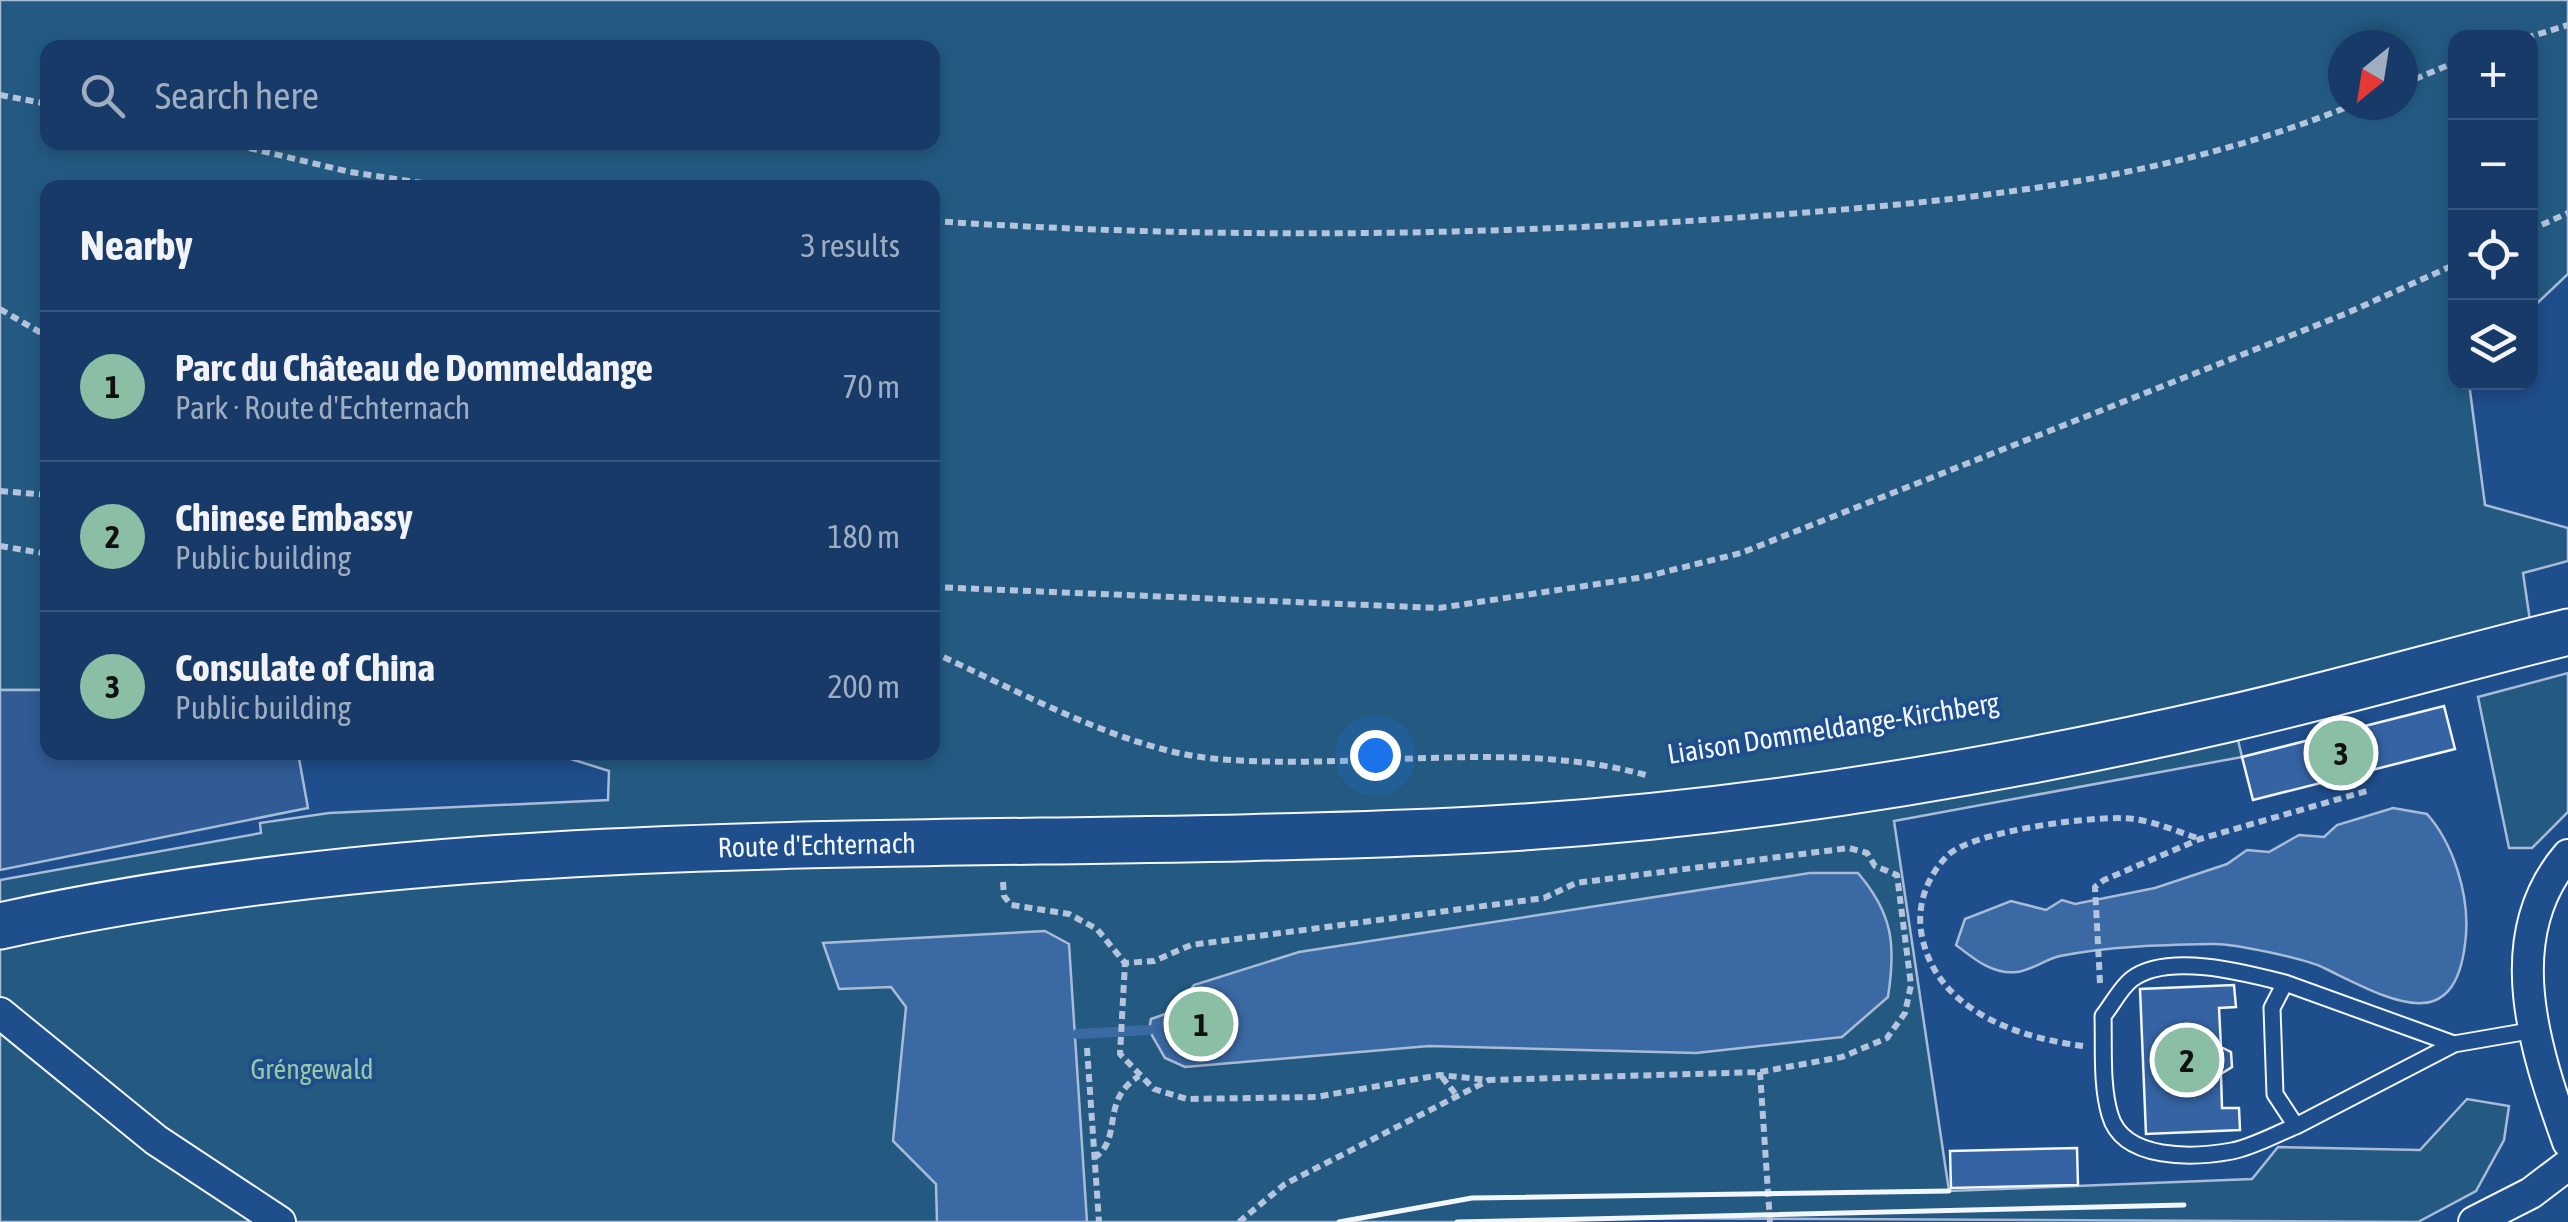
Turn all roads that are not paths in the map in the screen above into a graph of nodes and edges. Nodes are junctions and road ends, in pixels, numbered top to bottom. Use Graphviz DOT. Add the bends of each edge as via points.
graph roads {
  1 [pos="2568,632"];
  2 [pos="2565,863"];
  3 [pos="0,926"];
  4 [pos="2285,983"];
  5 [pos="0,1013"];
  6 [pos="2534,1030"];
  7 [pos="2454,1044"];
  8 [pos="2296,1126"];
  9 [pos="2568,1142"];
  10 [pos="2568,1165"];
  11 [pos="280,1222"];
  12 [pos="2474,1222"];
  1 -- 3 [label="main road, Route d'Echternach" via="2233,718 1927,781 1648,797 1458,831 486,856 202,887"];
  2 -- 6 [label="street" via="2534,911 2525,960"];
  4 -- 7 [label="lane"];
  4 -- 8 [label="lane" via="2272,1008 2275,1094"];
  4 -- 8 [label="lane" via="2219,966 2160,969 2132,978 2103,1016 2104,1048 2110,1118 2127,1141 2154,1153 2232,1151"];
  5 -- 11 [label="street" via="156,1140"];
  6 -- 7 [label="lane"];
  6 -- 9 [label="street"];
  7 -- 8 [label="lane"];
  10 -- 12 [label="street"];
}
